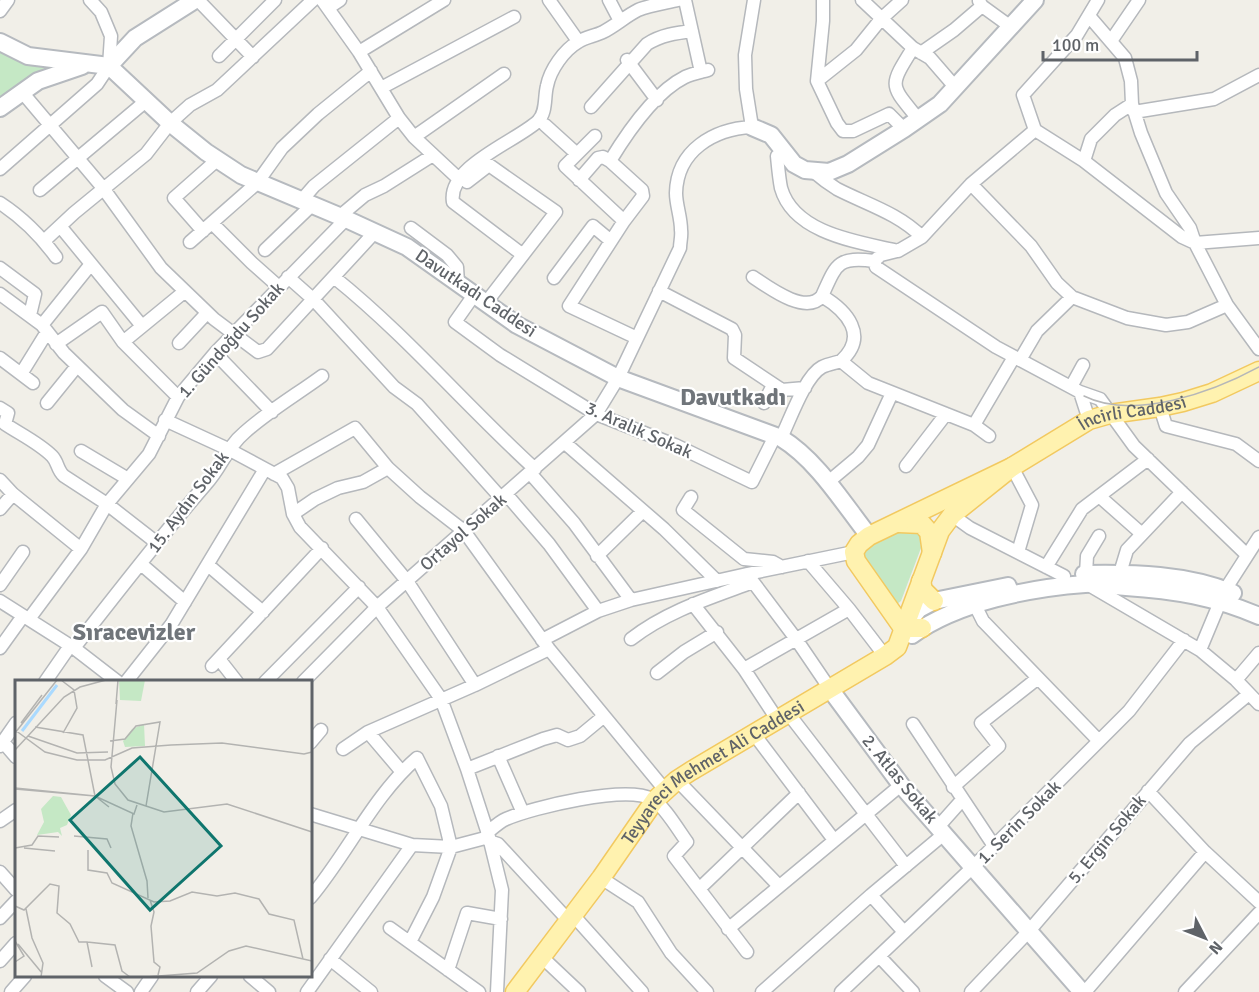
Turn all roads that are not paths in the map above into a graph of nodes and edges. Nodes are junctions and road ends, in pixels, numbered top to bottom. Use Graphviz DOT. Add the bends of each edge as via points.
graph roads {
  1 [pos="8,0"];
  2 [pos="90,0"];
  3 [pos="197,0"];
  4 [pos="275,0"];
  5 [pos="313,0"];
  6 [pos="340,0"];
  7 [pos="444,0"];
  8 [pos="549,0"];
  9 [pos="609,0"];
  10 [pos="678,0"];
  11 [pos="685,0"];
  12 [pos="754,0"];
  13 [pos="823,0"];
  14 [pos="862,0"];
  15 [pos="902,0"];
  16 [pos="1035,0"];
  17 [pos="1098,0"];
  18 [pos="1139,0"];
  19 [pos="980,3"];
  20 [pos="325,4"];
  21 [pos="0,11"];
  22 [pos="514,16"];
  23 [pos="1089,16"];
  24 [pos="881,20"];
  25 [pos="620,21"];
  26 [pos="1011,27"];
  27 [pos="692,31"];
  28 [pos="235,38"];
  29 [pos="578,41"];
  30 [pos="1110,41"];
  31 [pos="0,42"];
  32 [pos="917,51"];
  33 [pos="359,52"];
  34 [pos="219,56"];
  35 [pos="253,57"];
  36 [pos="629,62"];
  37 [pos="86,64"];
  38 [pos="109,66"];
  39 [pos="371,71"];
  40 [pos="504,74"];
  41 [pos="1259,75"];
  42 [pos="817,81"];
  43 [pos="381,88"];
  44 [pos="956,88"];
  45 [pos="22,92"];
  46 [pos="657,100"];
  47 [pos="146,101"];
  48 [pos="591,107"];
  49 [pos="0,108"];
  50 [pos="1133,108"];
  51 [pos="399,118"];
  52 [pos="919,120"];
  53 [pos="170,123"];
  54 [pos="50,125"];
  55 [pos="545,125"];
  56 [pos="752,127"];
  57 [pos="904,129"];
  58 [pos="1035,130"];
  59 [pos="414,136"];
  60 [pos="595,136"];
  61 [pos="577,154"];
  62 [pos="434,155"];
  63 [pos="777,156"];
  64 [pos="77,158"];
  65 [pos="218,160"];
  66 [pos="610,161"];
  67 [pos="1084,161"];
  68 [pos="0,169"];
  69 [pos="814,172"];
  70 [pos="460,180"];
  71 [pos="579,180"];
  72 [pos="257,183"];
  73 [pos="971,184"];
  74 [pos="103,189"];
  75 [pos="40,190"];
  76 [pos="452,194"];
  77 [pos="0,202"];
  78 [pos="306,203"];
  79 [pos="343,218"];
  80 [pos="624,221"];
  81 [pos="60,226"];
  82 [pos="207,227"];
  83 [pos="411,228"];
  84 [pos="375,232"];
  85 [pos="922,237"];
  86 [pos="1259,238"];
  87 [pos="44,241"];
  88 [pos="611,241"];
  89 [pos="190,242"];
  90 [pos="1195,243"];
  91 [pos="265,250"];
  92 [pos="898,251"];
  93 [pos="523,255"];
  94 [pos="56,257"];
  95 [pos="874,261"];
  96 [pos="91,264"];
  97 [pos="0,268"];
  98 [pos="753,277"];
  99 [pos="335,278"];
  100 [pos="554,278"];
  101 [pos="284,282"];
  102 [pos="458,283"];
  103 [pos="659,291"];
  104 [pos="184,292"];
  105 [pos="0,294"];
  106 [pos="822,296"];
  107 [pos="1072,297"];
  108 [pos="314,300"];
  109 [pos="480,300"];
  110 [pos="1227,305"];
  111 [pos="207,313"];
  112 [pos="30,315"];
  113 [pos="142,326"];
  114 [pos="44,329"];
  115 [pos="234,334"];
  116 [pos="637,338"];
  117 [pos="123,342"];
  118 [pos="179,343"];
  119 [pos="56,344"];
  120 [pos="1259,349"];
  121 [pos="215,353"];
  122 [pos="0,358"];
  123 [pos="1017,358"];
  124 [pos="841,361"];
  125 [pos="1083,365"];
  126 [pos="77,366"];
  127 [pos="1259,371"];
  128 [pos="21,374"];
  129 [pos="322,376"];
  130 [pos="618,378"];
  131 [pos="33,383"];
  132 [pos="773,385"];
  133 [pos="805,388"];
  134 [pos="1075,389"];
  135 [pos="892,393"];
  136 [pos="178,397"];
  137 [pos="47,403"];
  138 [pos="764,403"];
  139 [pos="1160,407"];
  140 [pos="0,408"];
  141 [pos="272,412"];
  142 [pos="596,414"];
  143 [pos="946,414"];
  144 [pos="1110,414"];
  145 [pos="165,420"];
  146 [pos="1089,420"];
  147 [pos="974,425"];
  148 [pos="159,436"];
  149 [pos="989,436"];
  150 [pos="778,437"];
  151 [pos="565,443"];
  152 [pos="228,449"];
  153 [pos="81,451"];
  154 [pos="1148,459"];
  155 [pos="1259,461"];
  156 [pos="906,466"];
  157 [pos="1012,467"];
  158 [pos="388,468"];
  159 [pos="270,471"];
  160 [pos="532,471"];
  161 [pos="0,480"];
  162 [pos="128,480"];
  163 [pos="827,483"];
  164 [pos="1182,492"];
  165 [pos="13,494"];
  166 [pos="504,496"];
  167 [pos="1099,496"];
  168 [pos="691,497"];
  169 [pos="107,504"];
  170 [pos="0,509"];
  171 [pos="643,511"];
  172 [pos="293,514"];
  173 [pos="952,515"];
  174 [pos="356,519"];
  175 [pos="895,523"];
  176 [pos="464,531"];
  177 [pos="1142,534"];
  178 [pos="869,536"];
  179 [pos="1099,536"];
  180 [pos="1259,537"];
  181 [pos="157,543"];
  182 [pos="322,548"];
  183 [pos="81,549"];
  184 [pos="23,552"];
  185 [pos="854,552"];
  186 [pos="1018,552"];
  187 [pos="932,553"];
  188 [pos="1246,554"];
  189 [pos="597,556"];
  190 [pos="808,561"];
  191 [pos="141,564"];
  192 [pos="208,565"];
  193 [pos="783,567"];
  194 [pos="1046,567"];
  195 [pos="1120,573"];
  196 [pos="1064,576"];
  197 [pos="750,578"];
  198 [pos="1086,579"];
  199 [pos="407,581"];
  200 [pos="717,581"];
  201 [pos="921,581"];
  202 [pos="0,585"];
  203 [pos="359,587"];
  204 [pos="1224,595"];
  205 [pos="631,600"];
  206 [pos="0,601"];
  207 [pos="934,601"];
  208 [pos="185,602"];
  209 [pos="1259,603"];
  210 [pos="693,604"];
  211 [pos="975,605"];
  212 [pos="377,607"];
  213 [pos="849,609"];
  214 [pos="598,611"];
  215 [pos="262,612"];
  216 [pos="1259,616"];
  217 [pos="26,617"];
  218 [pos="903,628"];
  219 [pos="922,628"];
  220 [pos="717,632"];
  221 [pos="631,639"];
  222 [pos="796,639"];
  223 [pos="1184,640"];
  224 [pos="545,645"];
  225 [pos="72,647"];
  226 [pos="0,648"];
  227 [pos="1200,650"];
  228 [pos="891,651"];
  229 [pos="1259,653"];
  230 [pos="744,669"];
  231 [pos="657,672"];
  232 [pos="1038,678"];
  233 [pos="46,680"];
  234 [pos="117,680"];
  235 [pos="127,680"];
  236 [pos="236,680"];
  237 [pos="266,680"];
  238 [pos="304,680"];
  239 [pos="1236,680"];
  240 [pos="475,685"];
  241 [pos="830,689"];
  242 [pos="1249,694"];
  243 [pos="441,699"];
  244 [pos="1259,704"];
  245 [pos="782,716"];
  246 [pos="603,717"];
  247 [pos="15,724"];
  248 [pos="913,724"];
  249 [pos="321,730"];
  250 [pos="368,732"];
  251 [pos="754,734"];
  252 [pos="312,741"];
  253 [pos="1099,741"];
  254 [pos="2,744"];
  255 [pos="343,749"];
  256 [pos="15,756"];
  257 [pos="498,756"];
  258 [pos="467,769"];
  259 [pos="402,772"];
  260 [pos="901,785"];
  261 [pos="953,787"];
  262 [pos="666,790"];
  263 [pos="1148,791"];
  264 [pos="799,793"];
  265 [pos="962,800"];
  266 [pos="15,811"];
  267 [pos="524,813"];
  268 [pos="867,813"];
  269 [pos="312,815"];
  270 [pos="0,821"];
  271 [pos="360,828"];
  272 [pos="941,831"];
  273 [pos="488,837"];
  274 [pos="834,840"];
  275 [pos="412,845"];
  276 [pos="994,846"];
  277 [pos="451,847"];
  278 [pos="741,848"];
  279 [pos="1205,852"];
  280 [pos="906,866"];
  281 [pos="973,867"];
  282 [pos="0,872"];
  283 [pos="601,878"];
  284 [pos="779,886"];
  285 [pos="15,889"];
  286 [pos="699,889"];
  287 [pos="871,895"];
  288 [pos="312,896"];
  289 [pos="15,902"];
  290 [pos="1259,902"];
  291 [pos="1259,913"];
  292 [pos="0,918"];
  293 [pos="501,919"];
  294 [pos="567,922"];
  295 [pos="390,928"];
  296 [pos="728,928"];
  297 [pos="1029,931"];
  298 [pos="904,932"];
  299 [pos="410,942"];
  300 [pos="15,944"];
  301 [pos="747,952"];
  302 [pos="879,956"];
  303 [pos="330,959"];
  304 [pos="544,959"];
  305 [pos="0,961"];
  306 [pos="448,970"];
  307 [pos="108,977"];
  308 [pos="151,977"];
  309 [pos="210,977"];
  310 [pos="257,981"];
  311 [pos="18,984"];
  312 [pos="29,992"];
  313 [pos="127,992"];
  314 [pos="141,992"];
  315 [pos="197,992"];
  316 [pos="269,992"];
  317 [pos="307,992"];
  318 [pos="370,992"];
  319 [pos="479,992"];
  320 [pos="496,992"];
  321 [pos="515,992"];
  322 [pos="525,992"];
  323 [pos="579,992"];
  324 [pos="642,992"];
  325 [pos="707,992"];
  326 [pos="762,992"];
  327 [pos="842,992"];
  328 [pos="913,992"];
  329 [pos="971,992"];
  330 [pos="1083,992"];
  331 [pos="1185,992"];
  1 -- 21 [label="street"];
  2 -- 38 [label="street" via="101,12 111,36"];
  3 -- 28 [label="street"];
  3 -- 38 [label="main road" via="135,38"];
  4 -- 28 [label="street"];
  5 -- 35 [label="street"];
  6 -- 20 [label="street"];
  7 -- 33 [label="street"];
  8 -- 29 [label="street"];
  9 -- 25 [label="street"];
  10 -- 25 [label="street" via="639,9"];
  11 -- 27 [label="street"];
  12 -- 56 [label="street" via="745,55"];
  13 -- 42 [label="street"];
  14 -- 24 [label="street"];
  15 -- 24 [label="street"];
  16 -- 26 [label="main road"];
  17 -- 23 [label="street"];
  18 -- 30 [label="street"];
  19 -- 26 [label="street"];
  19 -- 32 [label="street"];
  20 -- 33 [label="street"];
  22 -- 43 [label="street"];
  23 -- 30 [label="street"];
  23 -- 58 [label="street" via="1023,95"];
  24 -- 32 [label="street"];
  24 -- 42 [label="street" via="856,50"];
  25 -- 29 [label="street" via="603,33"];
  26 -- 44 [label="main road"];
  27 -- 36 [label="street" via="656,38"];
  27 -- 46 [label="street" via="704,71 686,77"];
  28 -- 34 [label="street"];
  28 -- 35 [label="street"];
  29 -- 70 [label="street" via="553,70 539,120 480,158"];
  30 -- 50 [label="street" via="1125,58"];
  31 -- 37 [label="main road" via="28,56"];
  32 -- 44 [label="street" via="930,58"];
  32 -- 52 [label="street" via="896,75 894,84"];
  33 -- 39 [label="street"];
  35 -- 53 [label="street" via="217,90 190,105"];
  36 -- 46 [label="street"];
  36 -- 48 [label="street"];
  37 -- 38 [label="main road"];
  37 -- 45 [label="main road" via="38,81"];
  38 -- 47 [label="main road, Davutkadı Caddesi"];
  38 -- 54 [label="street" via="97,84"];
  39 -- 43 [label="street"];
  39 -- 72 [label="street" via="282,148"];
  40 -- 59 [label="street"];
  41 -- 50 [label="street" via="1214,99"];
  42 -- 57 [label="street" via="843,131 853,131 889,114"];
  43 -- 51 [label="street"];
  44 -- 52 [label="main road"];
  45 -- 49 [label="main road"];
  45 -- 54 [label="street"];
  46 -- 66 [label="street" via="624,137"];
  47 -- 53 [label="main road, Davutkadı Caddesi"];
  47 -- 64 [label="street"];
  50 -- 67 [label="street" via="1115,115 1091,139"];
  50 -- 90 [label="street" via="1166,193 1190,228"];
  51 -- 59 [label="street"];
  51 -- 78 [label="street" via="314,186"];
  52 -- 57 [label="main road"];
  53 -- 65 [label="main road, Davutkadı Caddesi"];
  53 -- 74 [label="street" via="146,154"];
  54 -- 64 [label="street"];
  54 -- 68 [label="street"];
  55 -- 61 [label="street"];
  56 -- 69 [label="main road" via="771,135 794,164"];
  56 -- 103 [label="street, Ortayol Sokak" via="732,128 713,135 684,162 676,194 680,248"];
  57 -- 69 [label="main road" via="848,164 829,172"];
  58 -- 67 [label="street"];
  58 -- 73 [label="street"];
  59 -- 62 [label="street"];
  60 -- 61 [label="street"];
  61 -- 71 [label="street" via="565,166"];
  62 -- 70 [label="street"];
  62 -- 79 [label="street, 1. Gündoğdu Sokak" via="365,195"];
  63 -- 92 [label="street" via="787,201 802,217 832,236"];
  64 -- 74 [label="street"];
  64 -- 75 [label="street"];
  65 -- 72 [label="main road, Davutkadı Caddesi"];
  65 -- 82 [label="street" via="174,198"];
  66 -- 71 [label="street" via="598,158"];
  66 -- 80 [label="street" via="642,190 643,196"];
  67 -- 90 [label="street"];
  69 -- 85 [label="street" via="835,188 895,216"];
  70 -- 76 [label="street"];
  71 -- 80 [label="street"];
  72 -- 78 [label="main road, Davutkadı Caddesi"];
  72 -- 82 [label="street"];
  73 -- 85 [label="street"];
  73 -- 107 [label="street" via="1031,246"];
  74 -- 81 [label="street"];
  74 -- 104 [label="street" via="161,268"];
  76 -- 93 [label="street" via="453,202"];
  76 -- 93 [label="street" via="489,165 556,212"];
  77 -- 87 [label="street"];
  78 -- 79 [label="main road, Davutkadı Caddesi"];
  78 -- 91 [label="street"];
  79 -- 84 [label="main road, Davutkadı Caddesi"];
  79 -- 101 [label="street, 1. Gündoğdu Sokak"];
  80 -- 88 [label="street"];
  81 -- 87 [label="street"];
  81 -- 96 [label="street"];
  82 -- 89 [label="street"];
  82 -- 101 [label="street" via="252,263"];
  83 -- 102 [label="street" via="452,261 459,272"];
  84 -- 99 [label="street"];
  84 -- 102 [label="main road, Davutkadı Caddesi" via="406,246"];
  85 -- 92 [label="street"];
  86 -- 90 [label="street"];
  87 -- 94 [label="street"];
  88 -- 100 [label="street" via="592,226"];
  88 -- 116 [label="street" via="569,306"];
  90 -- 110 [label="street"];
  92 -- 95 [label="street"];
  93 -- 109 [label="street"];
  95 -- 106 [label="street" via="854,258 839,264"];
  95 -- 123 [label="street" via="876,267"];
  96 -- 113 [label="street"];
  96 -- 114 [label="street"];
  97 -- 112 [label="street" via="35,294"];
  98 -- 106 [label="street" via="795,301 807,303"];
  99 -- 108 [label="street"];
  99 -- 160 [label="street" via="371,306"];
  101 -- 108 [label="street"];
  101 -- 115 [label="street, 1. Gündoğdu Sokak"];
  102 -- 109 [label="main road, Davutkadı Caddesi"];
  103 -- 116 [label="street, Ortayol Sokak"];
  103 -- 132 [label="street" via="732,328 734,358"];
  104 -- 111 [label="street"];
  104 -- 113 [label="street"];
  105 -- 112 [label="street"];
  106 -- 124 [label="street" via="849,320 854,332 850,353"];
  107 -- 110 [label="street" via="1127,318 1166,325 1188,322"];
  107 -- 123 [label="street" via="1037,331"];
  108 -- 115 [label="street" via="267,349 258,352"];
  108 -- 166 [label="street" via="394,387 417,404"];
  109 -- 130 [label="main road, Davutkadı Caddesi" via="517,325"];
  109 -- 142 [label="street, 3. Aralık Sokak" via="454,322"];
  110 -- 120 [label="street"];
  111 -- 115 [label="street"];
  111 -- 118 [label="street"];
  112 -- 114 [label="street"];
  113 -- 117 [label="street"];
  114 -- 119 [label="street"];
  114 -- 128 [label="street"];
  115 -- 121 [label="street, 1. Gündoğdu Sokak"];
  116 -- 130 [label="street, Ortayol Sokak"];
  117 -- 119 [label="street" via="102,312"];
  117 -- 136 [label="street"];
  119 -- 126 [label="street"];
  121 -- 136 [label="street, 1. Gündoğdu Sokak"];
  121 -- 141 [label="street"];
  122 -- 128 [label="street"];
  123 -- 134 [label="street"];
  123 -- 147 [label="street"];
  124 -- 133 [label="street" via="821,368"];
  124 -- 135 [label="street" via="868,383"];
  125 -- 134 [label="street"];
  126 -- 137 [label="street"];
  126 -- 148 [label="street" via="123,410"];
  127 -- 139 [label="main road, İncirli Caddesi" via="1212,393"];
  128 -- 131 [label="street"];
  129 -- 141 [label="street, 15. Aydın Sokak"];
  130 -- 142 [label="street, Ortayol Sokak"];
  130 -- 150 [label="main road, Davutkadı Caddesi"];
  132 -- 133 [label="street" via="782,390"];
  132 -- 138 [label="street"];
  133 -- 150 [label="street"];
  134 -- 144 [label="street" via="1100,399"];
  134 -- 146 [label="street"];
  135 -- 143 [label="street"];
  135 -- 163 [label="street" via="868,445"];
  136 -- 145 [label="street, 1. Gündoğdu Sokak"];
  139 -- 144 [label="main road, İncirli Caddesi"];
  139 -- 155 [label="street" via="1166,426 1236,444"];
  140 -- 169 [label="street" via="8,413 5,424 50,454 64,476"];
  141 -- 152 [label="street, 15. Aydın Sokak"];
  142 -- 150 [label="street, 3. Aralık Sokak" via="675,445 752,482"];
  142 -- 151 [label="street, Ortayol Sokak"];
  143 -- 147 [label="street"];
  143 -- 156 [label="street"];
  144 -- 146 [label="main road, İncirli Caddesi"];
  144 -- 154 [label="street"];
  145 -- 148 [label="street, 1. Gündoğdu Sokak"];
  145 -- 152 [label="street"];
  146 -- 157 [label="main road, İncirli Caddesi"];
  147 -- 149 [label="street"];
  148 -- 162 [label="street, 1. Gündoğdu Sokak"];
  150 -- 163 [label="main road, Davutkadı Caddesi" via="797,448"];
  151 -- 160 [label="street, Ortayol Sokak"];
  151 -- 171 [label="street"];
  152 -- 159 [label="street"];
  152 -- 181 [label="street, 15. Aydın Sokak" via="221,465"];
  153 -- 162 [label="street"];
  154 -- 164 [label="street"];
  154 -- 167 [label="street"];
  157 -- 173 [label="main road"];
  157 -- 175 [label="main road"];
  157 -- 186 [label="street" via="1032,506"];
  158 -- 159 [label="street" via="355,428"];
  158 -- 172 [label="street" via="363,482 323,495"];
  158 -- 176 [label="street"];
  159 -- 172 [label="street" via="282,478 288,488"];
  159 -- 192 [label="street" via="231,524"];
  160 -- 166 [label="street, Ortayol Sokak"];
  160 -- 189 [label="street"];
  161 -- 165 [label="street"];
  162 -- 169 [label="street, 1. Gündoğdu Sokak"];
  163 -- 178 [label="main road, Davutkadı Caddesi"];
  164 -- 177 [label="street"];
  164 -- 188 [label="street"];
  165 -- 170 [label="street"];
  165 -- 183 [label="street"];
  166 -- 176 [label="street, Ortayol Sokak"];
  166 -- 214 [label="street" via="549,544"];
  167 -- 177 [label="street"];
  167 -- 194 [label="street" via="1082,509"];
  168 -- 193 [label="street" via="683,510 744,559"];
  169 -- 181 [label="street"];
  169 -- 183 [label="street, 1. Gündoğdu Sokak"];
  171 -- 189 [label="street"];
  171 -- 200 [label="street"];
  172 -- 182 [label="street" via="300,527"];
  173 -- 186 [label="street"];
  173 -- 187 [label="main road" via="940,531"];
  174 -- 199 [label="street"];
  175 -- 178 [label="main road"];
  175 -- 187 [label="main road" via="922,524 929,532"];
  176 -- 199 [label="street, Ortayol Sokak"];
  176 -- 224 [label="street"];
  177 -- 195 [label="street" via="1127,550"];
  178 -- 185 [label="main road"];
  179 -- 198 [label="street" via="1087,556"];
  180 -- 188 [label="street"];
  181 -- 191 [label="street, 15. Aydın Sokak"];
  182 -- 203 [label="street"];
  182 -- 215 [label="street"];
  183 -- 217 [label="street, 1. Gündoğdu Sokak"];
  184 -- 202 [label="street"];
  185 -- 190 [label="street"];
  185 -- 218 [label="main road" via="856,561"];
  186 -- 194 [label="street"];
  187 -- 201 [label="main road"];
  188 -- 204 [label="street"];
  189 -- 205 [label="street"];
  190 -- 193 [label="street"];
  190 -- 213 [label="street"];
  191 -- 208 [label="street"];
  191 -- 225 [label="street, 15. Aydın Sokak"];
  192 -- 208 [label="street"];
  192 -- 215 [label="street"];
  193 -- 197 [label="street"];
  194 -- 196 [label="street"];
  195 -- 198 [label="main road"];
  195 -- 204 [label="main road" via="1180,579"];
  196 -- 198 [label="main road"];
  196 -- 207 [label="main road"];
  197 -- 200 [label="street"];
  197 -- 210 [label="street"];
  197 -- 222 [label="street"];
  198 -- 204 [label="main road"];
  198 -- 211 [label="main road"];
  198 -- 223 [label="street"];
  199 -- 212 [label="street, Ortayol Sokak"];
  199 -- 240 [label="street"];
  200 -- 205 [label="street"];
  201 -- 207 [label="main road" via="923,590"];
  201 -- 218 [label="main road"];
  203 -- 212 [label="street"];
  203 -- 237 [label="street"];
  204 -- 209 [label="main road"];
  204 -- 216 [label="main road"];
  204 -- 227 [label="street"];
  205 -- 214 [label="street"];
  206 -- 217 [label="street"];
  207 -- 218 [label="main road" via="919,609"];
  208 -- 235 [label="street"];
  210 -- 220 [label="street"];
  210 -- 221 [label="street"];
  211 -- 219 [label="main road"];
  211 -- 232 [label="street" via="983,621"];
  212 -- 238 [label="street, Ortayol Sokak"];
  212 -- 243 [label="street"];
  213 -- 222 [label="street"];
  213 -- 228 [label="street"];
  214 -- 224 [label="street"];
  215 -- 236 [label="street" via="216,663"];
  217 -- 225 [label="street"];
  217 -- 226 [label="street, 1. Gündoğdu Sokak"];
  218 -- 219 [label="main road"];
  218 -- 228 [label="main road"];
  219 -- 228 [label="main road"];
  220 -- 230 [label="street"];
  220 -- 231 [label="street"];
  222 -- 230 [label="street"];
  222 -- 241 [label="street"];
  223 -- 227 [label="street"];
  223 -- 253 [label="street, 1. Serin Sokak" via="1129,711"];
  224 -- 240 [label="street"];
  224 -- 246 [label="street"];
  225 -- 233 [label="street, 15. Aydın Sokak"];
  225 -- 234 [label="street"];
  227 -- 239 [label="street"];
  228 -- 241 [label="main road, Teyyareci Mehmet Ali Caddesi"];
  229 -- 239 [label="street"];
  230 -- 245 [label="street"];
  232 -- 253 [label="street"];
  232 -- 261 [label="street" via="981,723 999,746"];
  239 -- 242 [label="street"];
  240 -- 243 [label="street"];
  241 -- 245 [label="main road, Teyyareci Mehmet Ali Caddesi"];
  241 -- 260 [label="main road, 2. Atlas Sokak"];
  242 -- 244 [label="street"];
  242 -- 263 [label="street, 5. Ergin Sokak" via="1190,743"];
  243 -- 250 [label="street"];
  243 -- 258 [label="street"];
  245 -- 251 [label="main road, Teyyareci Mehmet Ali Caddesi"];
  245 -- 268 [label="street"];
  246 -- 257 [label="street" via="579,736 568,740 557,735"];
  246 -- 262 [label="street"];
  247 -- 254 [label="street"];
  248 -- 261 [label="street"];
  249 -- 252 [label="street"];
  250 -- 255 [label="street"];
  250 -- 259 [label="street"];
  251 -- 262 [label="main road, Teyyareci Mehmet Ali Caddesi"];
  251 -- 264 [label="street"];
  253 -- 276 [label="street, 1. Serin Sokak"];
  254 -- 256 [label="street"];
  257 -- 258 [label="street"];
  257 -- 267 [label="street"];
  258 -- 273 [label="street"];
  259 -- 271 [label="street"];
  259 -- 277 [label="street" via="417,758 441,806"];
  260 -- 268 [label="street"];
  260 -- 272 [label="main road, 2. Atlas Sokak"];
  261 -- 265 [label="street"];
  262 -- 267 [label="street" via="581,799"];
  262 -- 278 [label="street"];
  262 -- 283 [label="main road, Teyyareci Mehmet Ali Caddesi"];
  262 -- 286 [label="street" via="687,842 674,856"];
  263 -- 279 [label="street"];
  263 -- 297 [label="street, 5. Ergin Sokak"];
  264 -- 274 [label="street"];
  264 -- 278 [label="street"];
  265 -- 272 [label="street"];
  265 -- 276 [label="street"];
  266 -- 270 [label="street"];
  267 -- 273 [label="street" via="504,820"];
  268 -- 274 [label="street"];
  268 -- 280 [label="street"];
  269 -- 271 [label="street"];
  271 -- 275 [label="street"];
  271 -- 288 [label="street"];
  272 -- 280 [label="street"];
  272 -- 281 [label="main road, 2. Atlas Sokak"];
  273 -- 277 [label="street"];
  273 -- 293 [label="street" via="502,890"];
  273 -- 294 [label="street"];
  274 -- 284 [label="street"];
  275 -- 277 [label="street"];
  275 -- 303 [label="street"];
  276 -- 281 [label="street, 1. Serin Sokak"];
  277 -- 299 [label="street" via="433,897"];
  278 -- 284 [label="street"];
  278 -- 286 [label="street"];
  279 -- 290 [label="street"];
  279 -- 330 [label="street"];
  280 -- 287 [label="street"];
  281 -- 297 [label="main road, 2. Atlas Sokak"];
  281 -- 298 [label="street, 1. Serin Sokak"];
  282 -- 285 [label="street"];
  283 -- 294 [label="main road, Teyyareci Mehmet Ali Caddesi"];
  283 -- 325 [label="street" via="638,902 671,953"];
  284 -- 296 [label="street"];
  286 -- 296 [label="street"];
  287 -- 298 [label="street"];
  287 -- 326 [label="street"];
  289 -- 292 [label="street"];
  291 -- 331 [label="street"];
  293 -- 306 [label="street" via="467,913"];
  293 -- 320 [label="street"];
  294 -- 304 [label="main road, Teyyareci Mehmet Ali Caddesi"];
  294 -- 321 [label="main road, Teyyareci Mehmet Ali Caddesi"];
  294 -- 324 [label="street"];
  295 -- 299 [label="street"];
  296 -- 301 [label="street"];
  297 -- 329 [label="street, 5. Ergin Sokak"];
  297 -- 330 [label="main road, 2. Atlas Sokak"];
  298 -- 302 [label="street, 1. Serin Sokak"];
  299 -- 306 [label="street"];
  300 -- 305 [label="street"];
  302 -- 327 [label="street, 1. Serin Sokak"];
  302 -- 328 [label="street"];
  303 -- 317 [label="street"];
  303 -- 318 [label="street"];
  304 -- 322 [label="main road, Teyyareci Mehmet Ali Caddesi"];
  304 -- 323 [label="street"];
  306 -- 319 [label="street"];
  307 -- 313 [label="street"];
  308 -- 314 [label="street"];
  309 -- 315 [label="street"];
  310 -- 316 [label="street"];
  311 -- 312 [label="street"];
}
